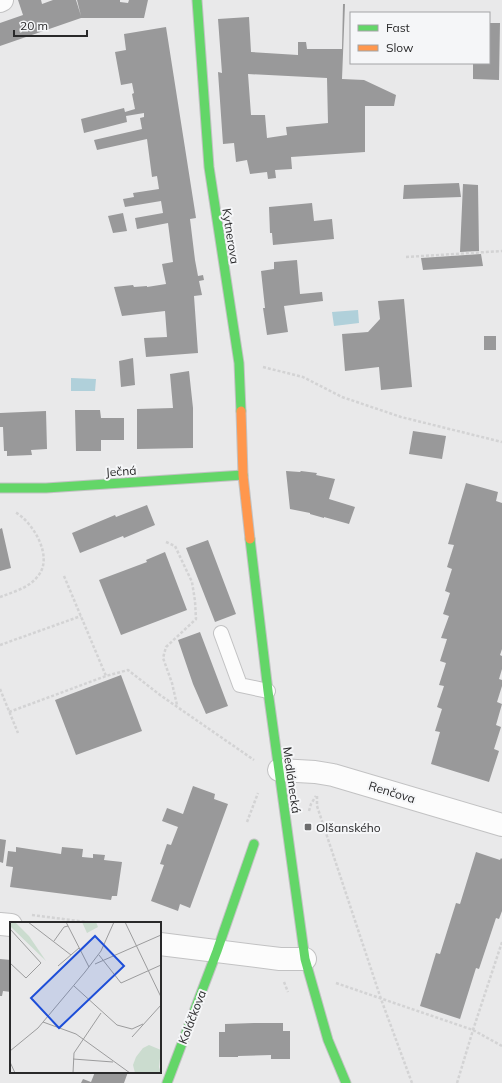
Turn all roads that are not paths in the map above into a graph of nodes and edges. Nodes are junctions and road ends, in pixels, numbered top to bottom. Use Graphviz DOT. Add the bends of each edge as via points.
graph roads {
  1 [pos="197,0"];
  2 [pos="243,475"];
  3 [pos="0,488"];
  4 [pos="221,634"];
  5 [pos="268,691"];
  6 [pos="279,770"];
  7 [pos="502,825"];
  8 [pos="254,844"];
  9 [pos="0,924"];
  10 [pos="10,925"];
  11 [pos="161,944"];
  12 [pos="217,951"];
  13 [pos="305,959"];
  14 [pos="166,1083"];
  15 [pos="346,1083"];
  1 -- 2 [label="street, Kytnerova" via="209,167 239,363"];
  2 -- 3 [label="street, Ječná" via="46,488"];
  2 -- 5 [label="street, Medlánecká"];
  4 -- 5 [label="lane" via="240,685"];
  5 -- 6 [label="street, Medlánecká"];
  6 -- 7 [label="street, Renčova" via="333,775"];
  6 -- 13 [label="street, Medlánecká"];
  8 -- 12 [label="street, Koláčkova"];
  9 -- 10 [label="street"];
  11 -- 12 [label="street"];
  12 -- 13 [label="street" via="280,959"];
  12 -- 14 [label="street, Koláčkova"];
  13 -- 15 [label="street, Medlánecká" via="328,1040"];
}
